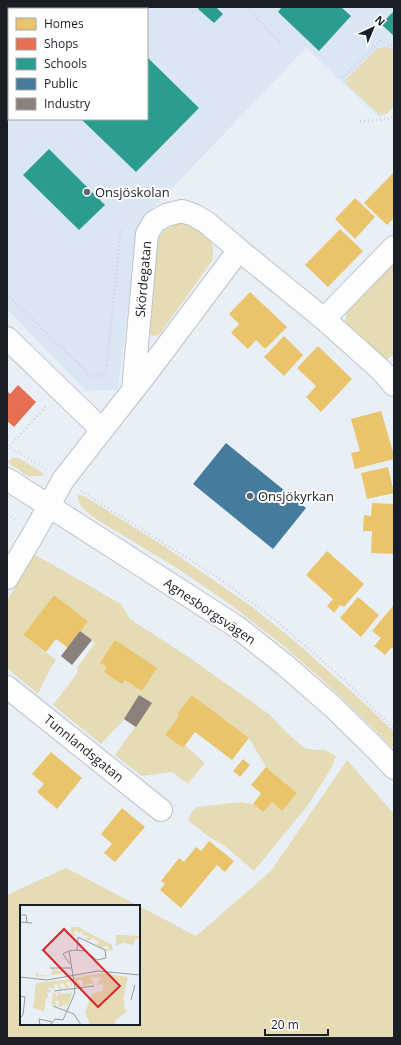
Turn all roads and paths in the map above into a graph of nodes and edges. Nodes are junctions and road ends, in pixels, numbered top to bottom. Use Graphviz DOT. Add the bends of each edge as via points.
graph roads {
  1 [pos="246,7"];
  2 [pos="284,46"];
  3 [pos="394,46"];
  4 [pos="343,78"];
  5 [pos="394,115"];
  6 [pos="390,119"];
  7 [pos="360,121"];
  8 [pos="394,122"];
  9 [pos="121,229"];
  10 [pos="394,247"];
  11 [pos="239,250"];
  12 [pos="7,294"];
  13 [pos="324,320"];
  14 [pos="7,338"];
  15 [pos="394,385"];
  16 [pos="61,390"];
  17 [pos="133,390"];
  18 [pos="102,430"];
  19 [pos="9,446"];
  20 [pos="7,479"];
  21 [pos="63,480"];
  22 [pos="48,505"];
  23 [pos="7,578"];
  24 [pos="7,687"];
  25 [pos="394,729"];
  26 [pos="394,768"];
  27 [pos="161,810"];
  1 -- 2 [label="path"];
  3 -- 4 [label="path" via="380,41"];
  5 -- 6 [label="path"];
  6 -- 7 [label="path"];
  6 -- 8 [label="path"];
  9 -- 12 [label="path" via="106,370 101,376 92,377"];
  10 -- 13 [label="street"];
  11 -- 13 [label="street, Skördegatan"];
  11 -- 17 [label="street"];
  11 -- 17 [label="street, Skördegatan" via="206,222 182,211 166,214 154,222 147,234"];
  13 -- 15 [label="street, Skördegatan" via="382,371"];
  14 -- 16 [label="street"];
  16 -- 18 [label="street"];
  16 -- 19 [label="path"];
  17 -- 18 [label="street"];
  18 -- 21 [label="street"];
  19 -- 21 [label="path"];
  20 -- 22 [label="street, Agnesborgsvägen"];
  21 -- 22 [label="street"];
  21 -- 25 [label="path" via="220,579 274,619 349,684"];
  22 -- 23 [label="street"];
  22 -- 26 [label="street, Agnesborgsvägen" via="237,627 333,707"];
  24 -- 27 [label="street, Tunnlandsgatan"];
}
